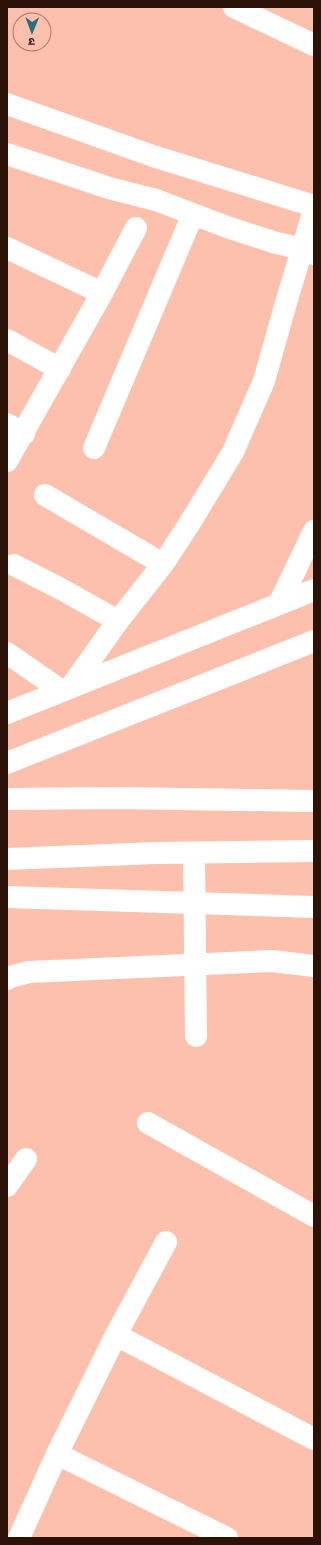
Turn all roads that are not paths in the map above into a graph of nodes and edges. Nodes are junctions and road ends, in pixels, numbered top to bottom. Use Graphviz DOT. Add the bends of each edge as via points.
graph roads {
  1 [pos="234,7"];
  2 [pos="314,45"];
  3 [pos="7,104"];
  4 [pos="7,154"];
  5 [pos="314,206"];
  6 [pos="314,210"];
  7 [pos="193,214"];
  8 [pos="136,228"];
  9 [pos="7,248"];
  10 [pos="308,251"];
  11 [pos="102,293"];
  12 [pos="7,340"];
  13 [pos="60,369"];
  14 [pos="15,429"];
  15 [pos="94,448"];
  16 [pos="7,461"];
  17 [pos="45,495"];
  18 [pos="314,531"];
  19 [pos="163,564"];
  20 [pos="14,566"];
  21 [pos="314,590"];
  22 [pos="279,604"];
  23 [pos="118,621"];
  24 [pos="314,641"];
  25 [pos="7,653"];
  26 [pos="66,689"];
  27 [pos="7,713"];
  28 [pos="7,763"];
  29 [pos="7,799"];
  30 [pos="314,800"];
  31 [pos="314,851"];
  32 [pos="194,853"];
  33 [pos="7,860"];
  34 [pos="7,897"];
  35 [pos="195,902"];
  36 [pos="314,907"];
  37 [pos="196,963"];
  38 [pos="314,966"];
  39 [pos="7,979"];
  40 [pos="196,1036"];
  41 [pos="148,1123"];
  42 [pos="26,1159"];
  43 [pos="7,1186"];
  44 [pos="314,1216"];
  45 [pos="166,1242"];
  46 [pos="116,1335"];
  47 [pos="314,1439"];
  48 [pos="57,1454"];
  49 [pos="19,1538"];
  50 [pos="228,1538"];
  1 -- 2 [label="street"];
  3 -- 5 [label="street" via="153,156"];
  4 -- 7 [label="street"];
  6 -- 10 [label="street"];
  7 -- 10 [label="street" via="273,242"];
  7 -- 15 [label="street"];
  8 -- 11 [label="street"];
  9 -- 11 [label="street"];
  10 -- 19 [label="street" via="264,381 233,452"];
  11 -- 13 [label="street"];
  12 -- 13 [label="street"];
  13 -- 14 [label="street"];
  14 -- 16 [label="street"];
  17 -- 19 [label="street"];
  18 -- 22 [label="street"];
  19 -- 23 [label="street"];
  20 -- 23 [label="street"];
  21 -- 22 [label="street"];
  22 -- 26 [label="street"];
  23 -- 26 [label="street"];
  24 -- 28 [label="street"];
  25 -- 26 [label="street"];
  26 -- 27 [label="street"];
  29 -- 30 [label="street"];
  31 -- 32 [label="street"];
  32 -- 33 [label="street"];
  32 -- 35 [label="street"];
  34 -- 35 [label="street"];
  35 -- 36 [label="street"];
  35 -- 37 [label="street"];
  37 -- 38 [label="street" via="272,961"];
  37 -- 39 [label="street" via="29,972"];
  37 -- 40 [label="street"];
  41 -- 44 [label="street"];
  42 -- 43 [label="street"];
  45 -- 46 [label="street"];
  46 -- 47 [label="street"];
  46 -- 48 [label="street"];
  48 -- 49 [label="street"];
  48 -- 50 [label="street"];
}
